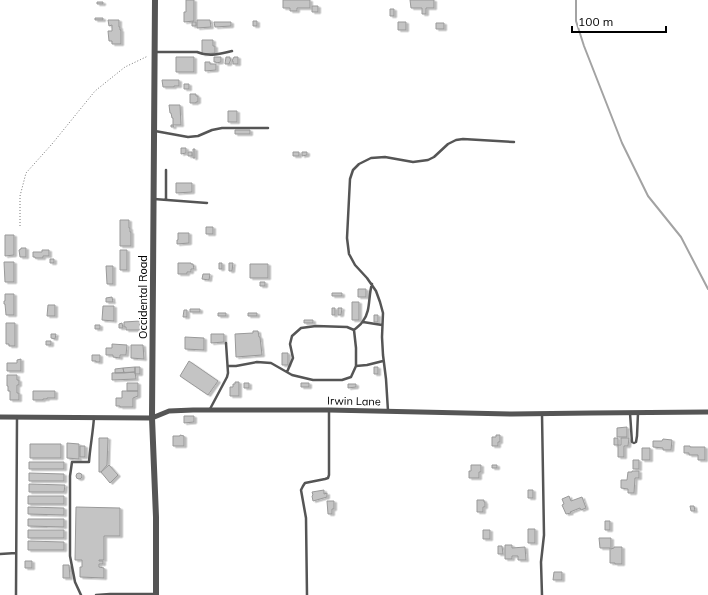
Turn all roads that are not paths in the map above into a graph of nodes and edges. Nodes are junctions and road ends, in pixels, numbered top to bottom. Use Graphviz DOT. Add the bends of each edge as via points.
graph roads {
  1 [pos="155,0"];
  2 [pos="232,51"];
  3 [pos="155,52"];
  4 [pos="268,128"];
  5 [pos="154,131"];
  6 [pos="514,142"];
  7 [pos="166,170"];
  8 [pos="154,199"];
  9 [pos="166,200"];
  10 [pos="207,203"];
  11 [pos="372,284"];
  12 [pos="363,322"];
  13 [pos="382,326"];
  14 [pos="354,330"];
  15 [pos="226,342"];
  16 [pos="384,361"];
  17 [pos="228,366"];
  18 [pos="356,366"];
  19 [pos="287,372"];
  20 [pos="210,410"];
  21 [pos="329,410"];
  22 [pos="388,411"];
  23 [pos="630,412"];
  24 [pos="638,412"];
  25 [pos="708,412"];
  26 [pos="542,414"];
  27 [pos="0,417"];
  28 [pos="17,417"];
  29 [pos="94,417"];
  30 [pos="152,418"];
  31 [pos="16,553"];
  32 [pos="0,554"];
  33 [pos="156,594"];
  34 [pos="16,595"];
  35 [pos="81,595"];
  36 [pos="96,595"];
  37 [pos="307,595"];
  38 [pos="542,595"];
  1 -- 3 [label="street, Occidental Road"];
  2 -- 3 [label="lane" via="203,55 197,52"];
  3 -- 5 [label="street, Occidental Road"];
  4 -- 5 [label="lane" via="222,128 188,137"];
  5 -- 8 [label="street, Occidental Road"];
  6 -- 11 [label="lane" via="456,140 428,160 413,162 385,157 371,158 353,170 350,179 347,238 349,254"];
  7 -- 9 [label="lane"];
  8 -- 9 [label="lane"];
  8 -- 30 [label="street, Occidental Road"];
  9 -- 10 [label="lane"];
  11 -- 12 [label="lane" via="368,310"];
  11 -- 13 [label="lane" via="383,313"];
  12 -- 13 [label="lane"];
  12 -- 14 [label="lane"];
  13 -- 16 [label="lane"];
  14 -- 18 [label="lane"];
  14 -- 19 [label="lane" via="347,327 301,328 292,336 290,344 293,358"];
  15 -- 17 [label="lane"];
  16 -- 18 [label="lane"];
  16 -- 22 [label="lane"];
  17 -- 19 [label="lane" via="271,363"];
  17 -- 20 [label="lane" via="227,377"];
  18 -- 19 [label="lane" via="351,377 342,380 313,380"];
  20 -- 21 [label="street, Irwin Lane"];
  20 -- 30 [label="street, Irwin Lane" via="169,411"];
  21 -- 22 [label="street, Irwin Lane"];
  21 -- 37 [label="lane" via="328,478 302,486 306,518"];
  22 -- 26 [label="street, Irwin Lane"];
  23 -- 24 [label="street, Irwin Lane"];
  23 -- 24 [label="lane" via="634,443 637,436"];
  23 -- 26 [label="street, Irwin Lane"];
  24 -- 25 [label="street, Irwin Lane"];
  26 -- 38 [label="lane"];
  27 -- 28 [label="street, Irwin Lane"];
  28 -- 29 [label="street, Irwin Lane"];
  28 -- 31 [label="lane"];
  29 -- 30 [label="street, Irwin Lane"];
  29 -- 35 [label="lane" via="89,462 72,462 70,476 70,556 75,582"];
  30 -- 33 [label="street, Occidental Road"];
  31 -- 32 [label="lane"];
  31 -- 34 [label="lane"];
  33 -- 36 [label="lane"];
}
